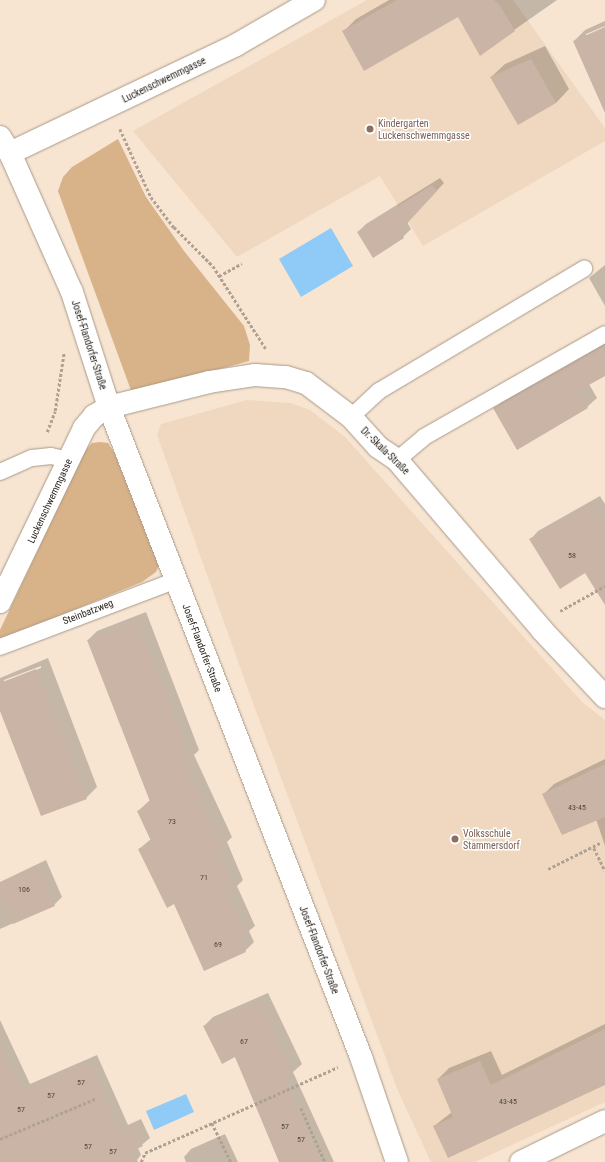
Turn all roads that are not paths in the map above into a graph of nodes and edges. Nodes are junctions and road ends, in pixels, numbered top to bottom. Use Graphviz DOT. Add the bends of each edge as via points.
graph roads {
  1 [pos="314,0"];
  2 [pos="5,145"];
  3 [pos="584,269"];
  4 [pos="605,334"];
  5 [pos="109,407"];
  6 [pos="351,417"];
  7 [pos="69,460"];
  8 [pos="397,460"];
  9 [pos="0,472"];
  10 [pos="176,580"];
  11 [pos="0,602"];
  12 [pos="0,647"];
  13 [pos="605,697"];
  14 [pos="605,1121"];
  15 [pos="397,1162"];
  16 [pos="521,1162"];
  1 -- 2 [label="street, Luckenschwemmgasse" via="236,45 113,105"];
  2 -- 5 [label="street, Josef-Flandorfer-Straße" via="72,292"];
  3 -- 6 [label="lane" via="380,391"];
  4 -- 8 [label="lane" via="424,437"];
  5 -- 6 [label="street, Dr.-Skala-Straße" via="209,382 255,375 286,377 306,383"];
  5 -- 7 [label="street, Luckenschwemmgasse" via="94,416 84,428"];
  5 -- 10 [label="street, Josef-Flandorfer-Straße"];
  6 -- 8 [label="street, Dr.-Skala-Straße" via="378,447"];
  7 -- 9 [label="lane" via="51,456 32,458"];
  7 -- 11 [label="street, Luckenschwemmgasse"];
  8 -- 13 [label="street, Dr.-Skala-Straße" via="542,630"];
  10 -- 12 [label="lane, Steinbatzweg"];
  10 -- 15 [label="street, Josef-Flandorfer-Straße" via="361,1057"];
  14 -- 16 [label="street"];
}
